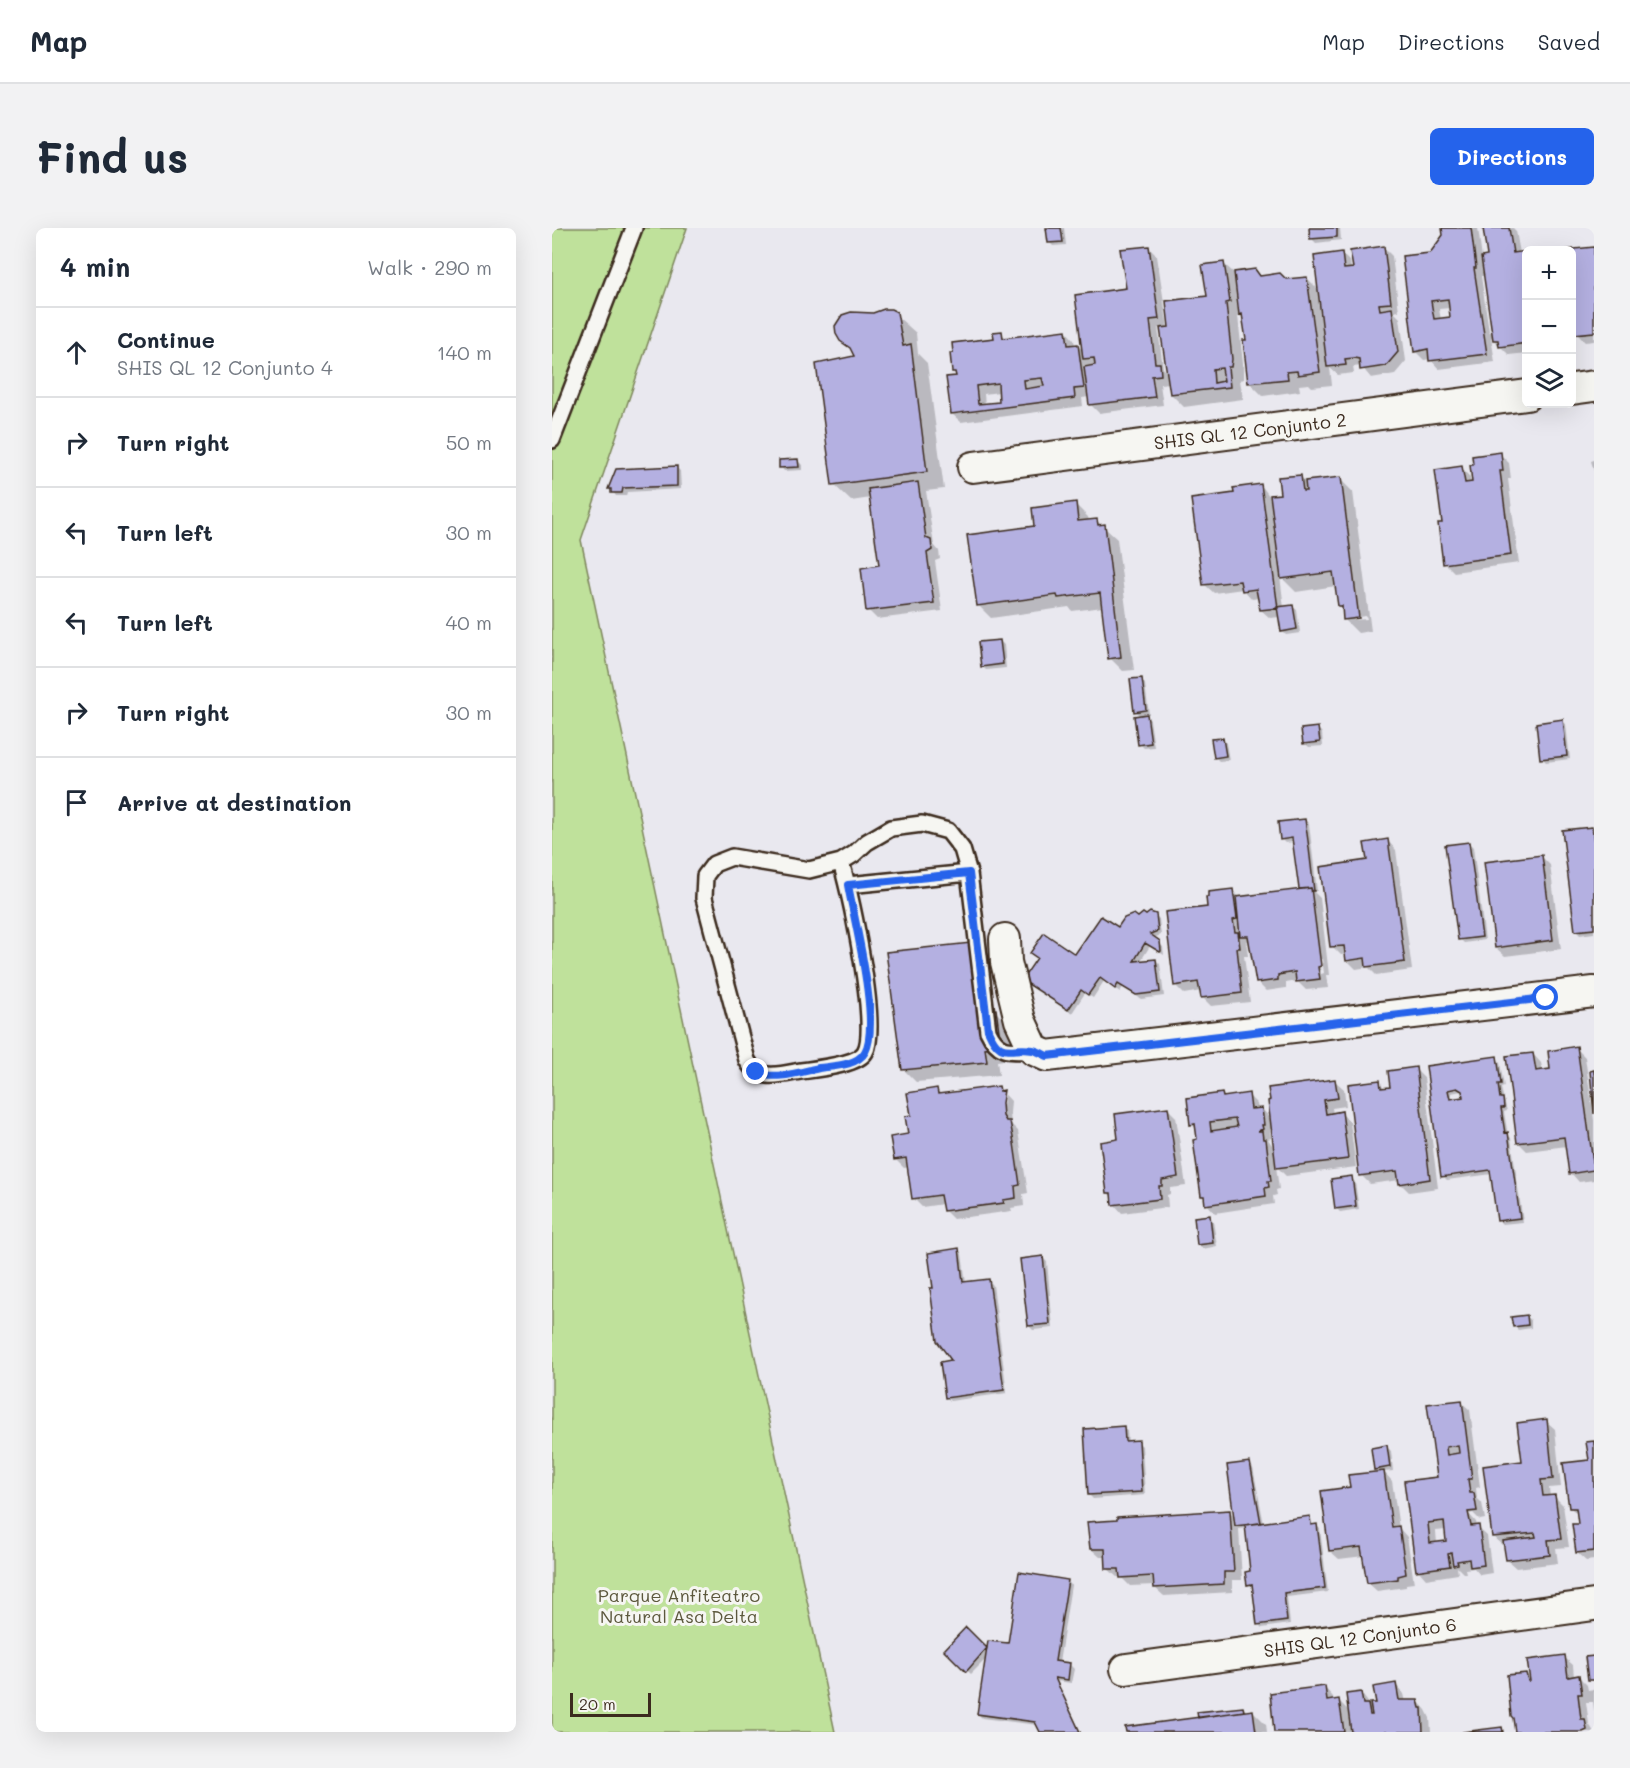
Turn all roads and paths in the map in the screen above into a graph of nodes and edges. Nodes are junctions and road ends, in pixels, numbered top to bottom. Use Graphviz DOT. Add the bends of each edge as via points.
graph roads {
  1 [pos="634,228"];
  2 [pos="1594,387"];
  3 [pos="1576,389"];
  4 [pos="1522,396"];
  5 [pos="552,440"];
  6 [pos="974,467"];
  7 [pos="841,862"];
  8 [pos="969,873"];
  9 [pos="848,885"];
  10 [pos="1005,939"];
  11 [pos="1594,992"];
  12 [pos="1034,1050"];
  13 [pos="1594,1605"];
  14 [pos="1126,1669"];
  1 -- 5 [label="lane"];
  2 -- 3 [label="street"];
  4 -- 6 [label="street, SHIS QL 12 Conjunto 2"];
  7 -- 8 [label="lane" via="891,828 922,824 948,831 962,849"];
  7 -- 9 [label="lane"];
  7 -- 9 [label="lane" via="809,870 732,857 714,864 705,876 704,898 747,1060 764,1076 855,1062 865,1053 870,1032 868,994"];
  8 -- 9 [label="lane"];
  8 -- 12 [label="lane" via="988,1030 994,1043 1006,1051"];
  10 -- 12 [label="street" via="1013,998"];
  11 -- 12 [label="street" via="1047,1056"];
  13 -- 14 [label="street, SHIS QL 12 Conjunto 6"];
}
